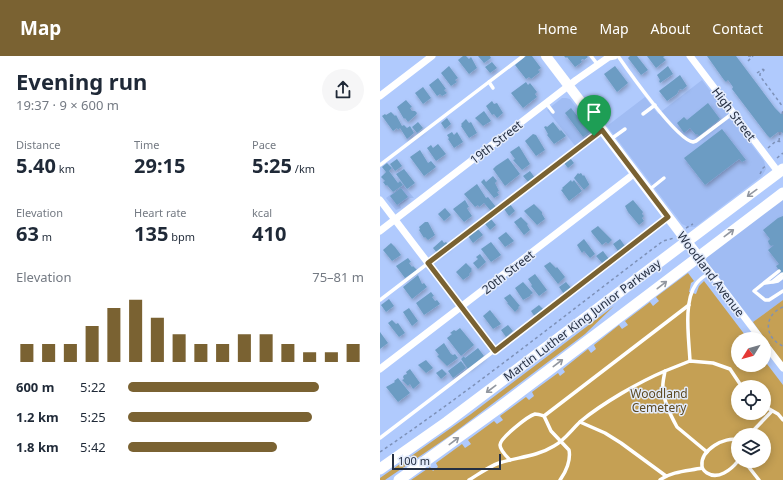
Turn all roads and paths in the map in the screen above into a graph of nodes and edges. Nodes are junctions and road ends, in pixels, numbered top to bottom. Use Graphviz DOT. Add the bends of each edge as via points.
graph roads {
  1 [pos="432,56"];
  2 [pos="523,56"];
  3 [pos="546,56"];
  4 [pos="591,56"];
  5 [pos="614,56"];
  6 [pos="618,56"];
  7 [pos="690,56"];
  8 [pos="751,56"];
  9 [pos="748,61"];
  10 [pos="598,65"];
  11 [pos="757,73"];
  12 [pos="489,82"];
  13 [pos="569,86"];
  14 [pos="493,88"];
  15 [pos="380,96"];
  16 [pos="546,103"];
  17 [pos="655,105"];
  18 [pos="783,107"];
  19 [pos="783,110"];
  20 [pos="553,112"];
  21 [pos="734,113"];
  22 [pos="643,114"];
  23 [pos="782,114"];
  24 [pos="625,128"];
  25 [pos="602,130"];
  26 [pos="780,132"];
  27 [pos="610,140"];
  28 [pos="779,141"];
  29 [pos="577,142"];
  30 [pos="783,142"];
  31 [pos="580,147"];
  32 [pos="768,148"];
  33 [pos="783,153"];
  34 [pos="771,162"];
  35 [pos="380,165"];
  36 [pos="781,171"];
  37 [pos="635,173"];
  38 [pos="664,178"];
  39 [pos="755,178"];
  40 [pos="648,190"];
  41 [pos="783,193"];
  42 [pos="380,200"];
  43 [pos="668,217"];
  44 [pos="395,220"];
  45 [pos="693,224"];
  46 [pos="688,227"];
  47 [pos="380,231"];
  48 [pos="673,238"];
  49 [pos="686,241"];
  50 [pos="698,256"];
  51 [pos="428,263"];
  52 [pos="710,272"];
  53 [pos="781,274"];
  54 [pos="764,283"];
  55 [pos="783,291"];
  56 [pos="380,300"];
  57 [pos="689,305"];
  58 [pos="461,307"];
  59 [pos="783,307"];
  60 [pos="756,332"];
  61 [pos="783,346"];
  62 [pos="495,351"];
  63 [pos="771,352"];
  64 [pos="690,361"];
  65 [pos="783,368"];
  66 [pos="380,369"];
  67 [pos="665,371"];
  68 [pos="738,380"];
  69 [pos="772,411"];
  70 [pos="544,416"];
  71 [pos="783,420"];
  72 [pos="580,422"];
  73 [pos="756,428"];
  74 [pos="380,438"];
  75 [pos="731,439"];
  76 [pos="561,442"];
  77 [pos="380,452"];
  78 [pos="707,452"];
  79 [pos="510,460"];
  80 [pos="702,468"];
  81 [pos="732,468"];
  82 [pos="750,468"];
  83 [pos="380,469"];
  84 [pos="710,475"];
  85 [pos="666,476"];
  86 [pos="718,478"];
  87 [pos="399,480"];
  88 [pos="469,480"];
  89 [pos="560,480"];
  90 [pos="660,480"];
  91 [pos="708,480"];
  92 [pos="759,480"];
  1 -- 15 [label="street"];
  2 -- 12 [label="lane"];
  3 -- 13 [label="street, Woodland Avenue"];
  4 -- 10 [label="lane"];
  5 -- 10 [label="street, 19th Street"];
  6 -- 17 [label="lane"];
  7 -- 21 [label="street, High Street"];
  8 -- 9 [label="path"];
  10 -- 13 [label="street, 19th Street"];
  11 -- 18 [label="path" via="764,70 760,76"];
  12 -- 14 [label="lane"];
  12 -- 35 [label="lane"];
  13 -- 16 [label="street, 19th Street"];
  13 -- 25 [label="street, Woodland Avenue"];
  16 -- 20 [label="lane"];
  16 -- 44 [label="street, 19th Street"];
  17 -- 21 [label="lane" via="686,140 693,142"];
  17 -- 22 [label="lane"];
  19 -- 23 [label="path"];
  21 -- 34 [label="street, High Street"];
  24 -- 27 [label="lane"];
  25 -- 27 [label="street, Woodland Avenue"];
  25 -- 31 [label="lane"];
  26 -- 28 [label="path"];
  27 -- 37 [label="street, Woodland Avenue"];
  28 -- 30 [label="path"];
  28 -- 32 [label="path"];
  29 -- 31 [label="lane"];
  31 -- 51 [label="lane"];
  33 -- 34 [label="path"];
  34 -- 36 [label="street, High Street"];
  34 -- 39 [label="path"];
  36 -- 49 [label="main road, Martin Luther King Junior Parkway, one-way"];
  37 -- 40 [label="street, Woodland Avenue"];
  37 -- 58 [label="street, 20th Street"];
  38 -- 40 [label="lane"];
  40 -- 43 [label="street, Woodland Avenue"];
  50 -- 41 [label="main road, Martin Luther King Junior Parkway, one-way"];
  42 -- 44 [label="street"];
  43 -- 49 [label="street, Woodland Avenue"];
  43 -- 62 [label="lane"];
  44 -- 47 [label="street, 19th Street"];
  44 -- 51 [label="street"];
  45 -- 46 [label="path"];
  48 -- 77 [label="path" via="664,241 498,367"];
  49 -- 50 [label="street, Woodland Avenue"];
  49 -- 83 [label="main road, Martin Luther King Junior Parkway, one-way"];
  50 -- 52 [label="street, Woodland Avenue"];
  87 -- 50 [label="main road, Martin Luther King Junior Parkway, one-way" via="499,408"];
  51 -- 56 [label="lane"];
  51 -- 58 [label="street"];
  52 -- 57 [label="lane" via="696,284"];
  52 -- 60 [label="street, Woodland Avenue"];
  53 -- 54 [label="lane"];
  53 -- 54 [label="lane" via="772,282"];
  54 -- 55 [label="lane" via="754,291 765,300 772,300"];
  57 -- 64 [label="lane"];
  57 -- 70 [label="lane"];
  58 -- 62 [label="street"];
  58 -- 66 [label="street, 20th Street"];
  59 -- 61 [label="path" via="774,312 769,323 772,338"];
  62 -- 74 [label="lane"];
  63 -- 65 [label="street"];
  64 -- 67 [label="lane"];
  64 -- 68 [label="lane" via="725,366"];
  67 -- 72 [label="lane" via="626,391"];
  67 -- 78 [label="lane" via="664,396 674,423"];
  69 -- 71 [label="lane"];
  69 -- 73 [label="lane"];
  70 -- 76 [label="lane" via="551,431"];
  70 -- 79 [label="lane" via="534,415 501,441 500,446"];
  72 -- 76 [label="lane"];
  72 -- 85 [label="lane" via="621,443"];
  75 -- 78 [label="lane" via="725,440"];
  76 -- 79 [label="lane" via="543,453"];
  76 -- 89 [label="lane" via="569,453 565,474"];
  78 -- 80 [label="lane"];
  79 -- 88 [label="lane" via="485,469"];
  80 -- 84 [label="lane"];
  80 -- 85 [label="lane"];
  81 -- 86 [label="lane"];
  82 -- 92 [label="lane"];
  84 -- 86 [label="lane"];
  84 -- 91 [label="lane"];
  85 -- 90 [label="lane"];
}
